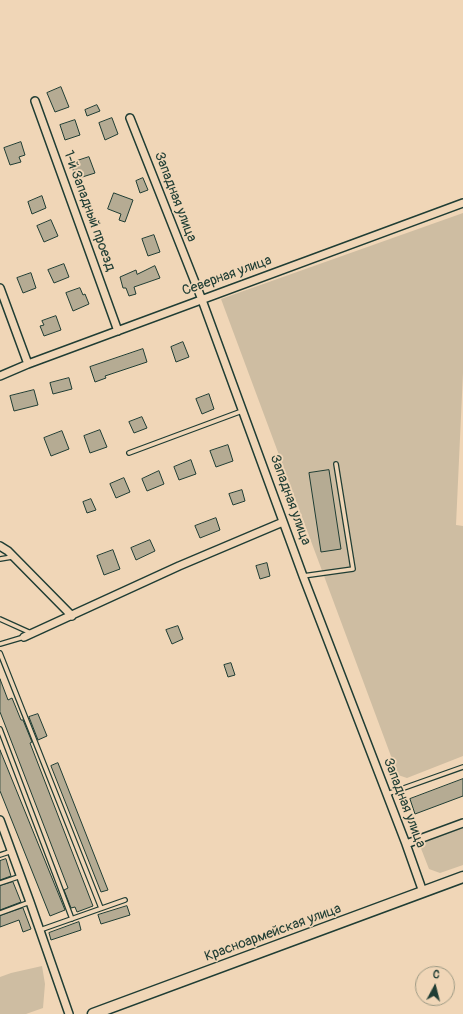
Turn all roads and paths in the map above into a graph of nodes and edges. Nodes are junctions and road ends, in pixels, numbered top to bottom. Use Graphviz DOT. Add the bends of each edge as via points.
graph roads {
  1 [pos="35,101"];
  2 [pos="130,118"];
  3 [pos="463,203"];
  4 [pos="0,288"];
  5 [pos="202,300"];
  6 [pos="118,330"];
  7 [pos="28,364"];
  8 [pos="0,376"];
  9 [pos="243,411"];
  10 [pos="129,453"];
  11 [pos="336,464"];
  12 [pos="284,522"];
  13 [pos="0,546"];
  14 [pos="12,557"];
  15 [pos="0,559"];
  16 [pos="303,576"];
  17 [pos="72,616"];
  18 [pos="0,619"];
  19 [pos="7,622"];
  20 [pos="0,624"];
  21 [pos="27,635"];
  22 [pos="0,644"];
  23 [pos="0,653"];
  24 [pos="0,729"];
  25 [pos="463,767"];
  26 [pos="387,794"];
  27 [pos="463,822"];
  28 [pos="1,824"];
  29 [pos="406,844"];
  30 [pos="12,851"];
  31 [pos="0,855"];
  32 [pos="21,876"];
  33 [pos="463,877"];
  34 [pos="0,883"];
  35 [pos="423,892"];
  36 [pos="125,900"];
  37 [pos="30,902"];
  38 [pos="101,908"];
  39 [pos="0,913"];
  40 [pos="72,919"];
  41 [pos="40,930"];
  42 [pos="68,1014"];
  43 [pos="93,1014"];
  1 -- 6 [label="street, 1-й Западный проезд"];
  2 -- 5 [label="street, Западная улица"];
  3 -- 5 [label="street, Северная улица"];
  4 -- 7 [label="street"];
  5 -- 6 [label="street, Северная улица"];
  5 -- 9 [label="street, Западная улица"];
  6 -- 7 [label="street, Северная улица"];
  7 -- 8 [label="street, Северная улица"];
  9 -- 10 [label="lane"];
  9 -- 12 [label="street, Западная улица"];
  11 -- 16 [label="lane" via="353,569"];
  12 -- 16 [label="street, Западная улица"];
  12 -- 17 [label="street" via="179,566"];
  13 -- 14 [label="street"];
  14 -- 15 [label="lane"];
  14 -- 17 [label="street"];
  16 -- 26 [label="street, Западная улица"];
  17 -- 21 [label="street"];
  18 -- 19 [label="lane"];
  19 -- 20 [label="lane"];
  19 -- 21 [label="lane"];
  21 -- 22 [label="lane"];
  23 -- 38 [label="lane"];
  24 -- 40 [label="lane"];
  25 -- 26 [label="lane"];
  26 -- 29 [label="street, Западная улица"];
  27 -- 29 [label="street"];
  28 -- 30 [label="street"];
  29 -- 35 [label="street, Западная улица"];
  30 -- 31 [label="lane"];
  30 -- 32 [label="street"];
  32 -- 34 [label="lane"];
  32 -- 37 [label="street"];
  33 -- 35 [label="main road, Красноармейская улица"];
  35 -- 43 [label="main road, Красноармейская улица"];
  36 -- 38 [label="lane"];
  37 -- 39 [label="lane"];
  37 -- 41 [label="street"];
  38 -- 40 [label="lane"];
  40 -- 41 [label="lane"];
  41 -- 42 [label="street"];
}
